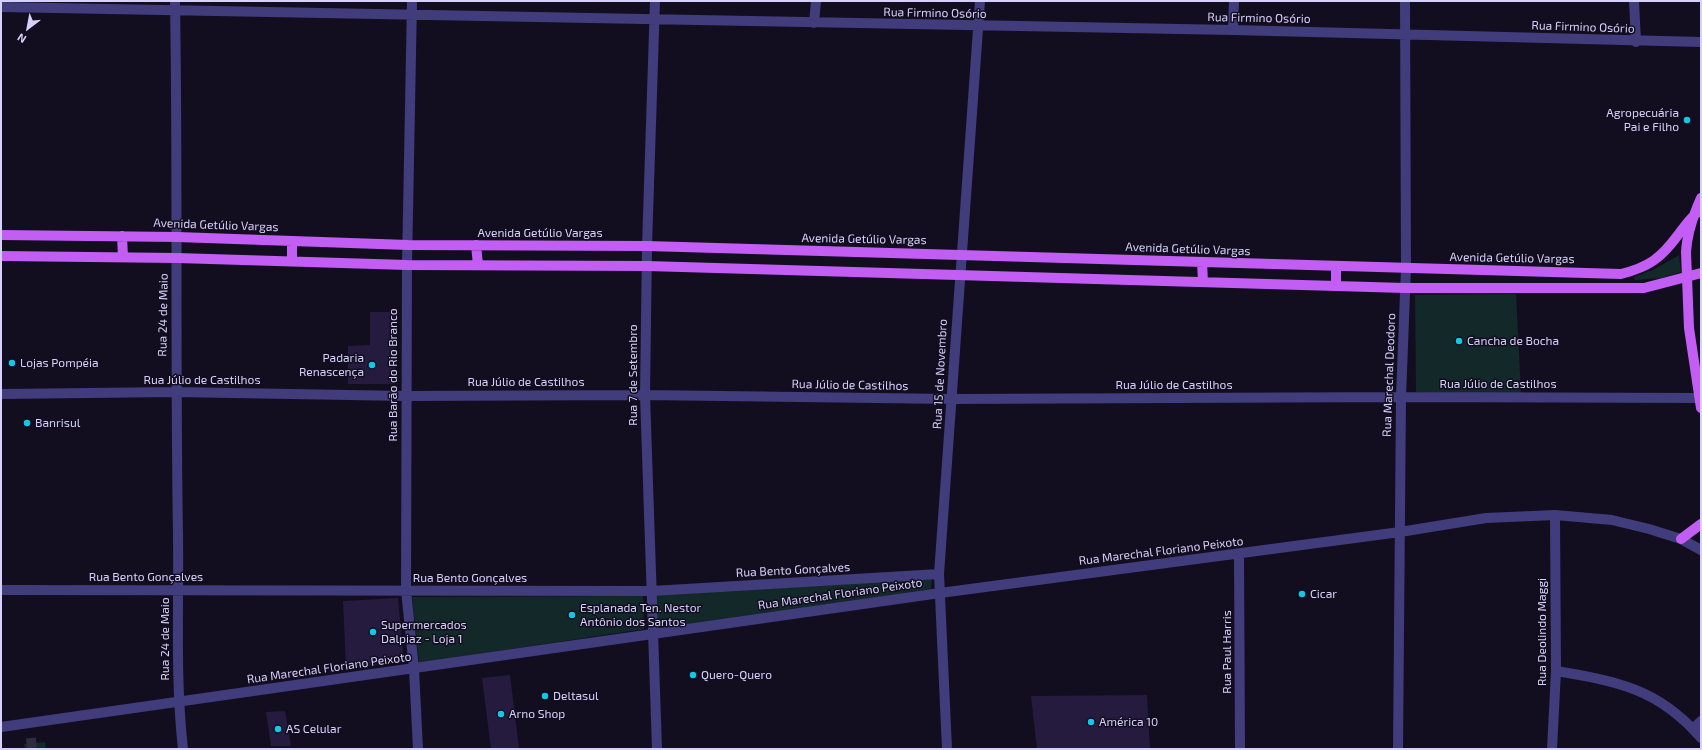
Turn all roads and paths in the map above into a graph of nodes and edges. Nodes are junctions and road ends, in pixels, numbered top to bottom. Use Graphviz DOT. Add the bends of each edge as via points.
graph roads {
  1 [pos="412,1"];
  2 [pos="655,1"];
  3 [pos="816,1"];
  4 [pos="980,1"];
  5 [pos="1234,1"];
  6 [pos="1405,1"];
  7 [pos="1634,1"];
  8 [pos="175,6"];
  9 [pos="1,7"];
  10 [pos="411,16"];
  11 [pos="654,20"];
  12 [pos="814,23"];
  13 [pos="978,26"];
  14 [pos="1233,30"];
  15 [pos="1405,35"];
  16 [pos="1636,42"];
  17 [pos="1701,42"];
  18 [pos="1701,198"];
  19 [pos="1697,212"];
  20 [pos="1,235"];
  21 [pos="122,236"];
  22 [pos="177,237"];
  23 [pos="292,241"];
  24 [pos="408,245"];
  25 [pos="476,246"];
  26 [pos="647,246"];
  27 [pos="961,254"];
  28 [pos="1,256"];
  29 [pos="123,257"];
  30 [pos="177,258"];
  31 [pos="292,261"];
  32 [pos="1202,262"];
  33 [pos="407,265"];
  34 [pos="478,265"];
  35 [pos="647,266"];
  36 [pos="1336,266"];
  37 [pos="1406,268"];
  38 [pos="1557,272"];
  39 [pos="1701,273"];
  40 [pos="959,274"];
  41 [pos="1688,276"];
  42 [pos="1203,282"];
  43 [pos="1336,286"];
  44 [pos="1405,288"];
  45 [pos="1556,289"];
  46 [pos="175,392"];
  47 [pos="1,394"];
  48 [pos="645,395"];
  49 [pos="406,396"];
  50 [pos="1401,397"];
  51 [pos="1698,398"];
  52 [pos="952,399"];
  53 [pos="1701,408"];
  54 [pos="1555,515"];
  55 [pos="1701,524"];
  56 [pos="1400,532"];
  57 [pos="1681,539"];
  58 [pos="1698,547"];
  59 [pos="1239,554"];
  60 [pos="939,574"];
  61 [pos="1,590"];
  62 [pos="179,590"];
  63 [pos="406,590"];
  64 [pos="652,591"];
  65 [pos="940,593"];
  66 [pos="652,635"];
  67 [pos="414,669"];
  68 [pos="1556,671"];
  69 [pos="178,703"];
  70 [pos="1701,721"];
  71 [pos="1,727"];
  72 [pos="1693,729"];
  73 [pos="1701,738"];
  74 [pos="183,749"];
  75 [pos="418,749"];
  76 [pos="656,749"];
  77 [pos="947,749"];
  78 [pos="1240,749"];
  79 [pos="1398,749"];
  80 [pos="1552,749"];
  1 -- 10 [label="street, Rua Barão do Rio Branco"];
  2 -- 11 [label="street, Rua 7 de Setembro"];
  3 -- 12 [label="street"];
  4 -- 13 [label="street, Rua 15 de Novembro"];
  5 -- 14 [label="street"];
  6 -- 15 [label="street, Rua Marechal Deodoro"];
  7 -- 16 [label="street"];
  8 -- 9 [label="street, Rua Firmino Osório"];
  8 -- 10 [label="street, Rua Firmino Osório"];
  8 -- 22 [label="street, Rua 24 de Maio"];
  10 -- 11 [label="street, Rua Firmino Osório"];
  10 -- 24 [label="street, Rua Barão do Rio Branco"];
  11 -- 12 [label="street, Rua Firmino Osório"];
  11 -- 26 [label="street, Rua 7 de Setembro"];
  12 -- 13 [label="street, Rua Firmino Osório"];
  13 -- 14 [label="street, Rua Firmino Osório"];
  13 -- 27 [label="street, Rua 15 de Novembro"];
  14 -- 15 [label="street, Rua Firmino Osório"];
  15 -- 16 [label="street, Rua Firmino Osório"];
  15 -- 37 [label="street, Rua Marechal Deodoro"];
  16 -- 17 [label="street, Rua Firmino Osório"];
  18 -- 19 [label="main road"];
  19 -- 38 [label="main road, Avenida Getúlio Vargas" via="1658,258 1641,269 1620,274"];
  19 -- 41 [label="main road" via="1687,241"];
  20 -- 21 [label="main road, Avenida Getúlio Vargas"];
  21 -- 22 [label="main road, Avenida Getúlio Vargas"];
  21 -- 29 [label="main road"];
  22 -- 23 [label="main road, Avenida Getúlio Vargas"];
  22 -- 30 [label="street, Rua 24 de Maio"];
  23 -- 24 [label="main road, Avenida Getúlio Vargas"];
  23 -- 31 [label="main road"];
  24 -- 25 [label="main road, Avenida Getúlio Vargas"];
  24 -- 33 [label="street, Rua Barão do Rio Branco"];
  25 -- 26 [label="main road, Avenida Getúlio Vargas"];
  25 -- 34 [label="main road"];
  26 -- 27 [label="main road, Avenida Getúlio Vargas"];
  26 -- 35 [label="street, Rua 7 de Setembro"];
  27 -- 32 [label="main road, Avenida Getúlio Vargas"];
  27 -- 40 [label="street, Rua 15 de Novembro"];
  28 -- 29 [label="main road"];
  29 -- 30 [label="main road"];
  30 -- 31 [label="main road"];
  30 -- 46 [label="street, Rua 24 de Maio"];
  31 -- 33 [label="main road"];
  32 -- 36 [label="main road, Avenida Getúlio Vargas"];
  32 -- 42 [label="main road"];
  33 -- 34 [label="main road"];
  33 -- 49 [label="street, Rua Barão do Rio Branco"];
  34 -- 35 [label="main road"];
  35 -- 40 [label="main road"];
  35 -- 48 [label="street, Rua 7 de Setembro"];
  36 -- 37 [label="main road, Avenida Getúlio Vargas"];
  36 -- 43 [label="main road"];
  37 -- 38 [label="main road, Avenida Getúlio Vargas"];
  37 -- 44 [label="street, Rua Marechal Deodoro"];
  38 -- 45 [label="main road"];
  39 -- 41 [label="main road"];
  40 -- 42 [label="main road"];
  40 -- 52 [label="street, Rua 15 de Novembro"];
  41 -- 45 [label="main road" via="1644,288"];
  41 -- 51 [label="main road" via="1689,328"];
  42 -- 43 [label="main road"];
  43 -- 44 [label="main road"];
  44 -- 45 [label="main road"];
  44 -- 50 [label="street, Rua Marechal Deodoro"];
  46 -- 47 [label="street, Rua Júlio de Castilhos"];
  46 -- 49 [label="street, Rua Júlio de Castilhos"];
  46 -- 62 [label="street, Rua 24 de Maio"];
  48 -- 49 [label="street, Rua Júlio de Castilhos"];
  48 -- 52 [label="street, Rua Júlio de Castilhos"];
  48 -- 64 [label="street, Rua 7 de Setembro"];
  49 -- 63 [label="street, Rua Barão do Rio Branco"];
  50 -- 51 [label="street, Rua Júlio de Castilhos"];
  50 -- 52 [label="street, Rua Júlio de Castilhos"];
  50 -- 56 [label="street, Rua Marechal Deodoro"];
  51 -- 53 [label="main road"];
  52 -- 60 [label="street, Rua 15 de Novembro"];
  54 -- 56 [label="street, Rua Marechal Floriano Peixoto" via="1486,518"];
  54 -- 57 [label="street, Rua Marechal Floriano Peixoto" via="1612,520"];
  54 -- 68 [label="street, Rua Deolindo Maggi"];
  55 -- 57 [label="main road"];
  56 -- 59 [label="street, Rua Marechal Floriano Peixoto"];
  56 -- 79 [label="street, Rua Marechal Deodoro"];
  57 -- 58 [label="street, Rua Marechal Floriano Peixoto"];
  59 -- 65 [label="street, Rua Marechal Floriano Peixoto"];
  59 -- 78 [label="street, Rua Paul Harris"];
  60 -- 64 [label="street, Rua Bento Gonçalves"];
  60 -- 65 [label="street, Rua 15 de Novembro"];
  61 -- 62 [label="street, Rua Bento Gonçalves"];
  62 -- 63 [label="street, Rua Bento Gonçalves"];
  62 -- 69 [label="street, Rua 24 de Maio"];
  63 -- 64 [label="street, Rua Bento Gonçalves"];
  63 -- 67 [label="street, Rua Barão do Rio Branco"];
  64 -- 66 [label="street, Rua 7 de Setembro"];
  65 -- 66 [label="street, Rua Marechal Floriano Peixoto"];
  65 -- 77 [label="street, Rua 15 de Novembro"];
  66 -- 67 [label="street, Rua Marechal Floriano Peixoto"];
  66 -- 76 [label="street, Rua 7 de Setembro"];
  67 -- 69 [label="street, Rua Marechal Floriano Peixoto"];
  67 -- 75 [label="street, Rua Barão do Rio Branco"];
  68 -- 72 [label="street" via="1633,687 1666,706"];
  68 -- 80 [label="street, Rua Deolindo Maggi"];
  69 -- 71 [label="street, Rua Marechal Floriano Peixoto"];
  69 -- 74 [label="street, Rua 24 de Maio"];
  70 -- 72 [label="street"];
  72 -- 73 [label="street"];
}
